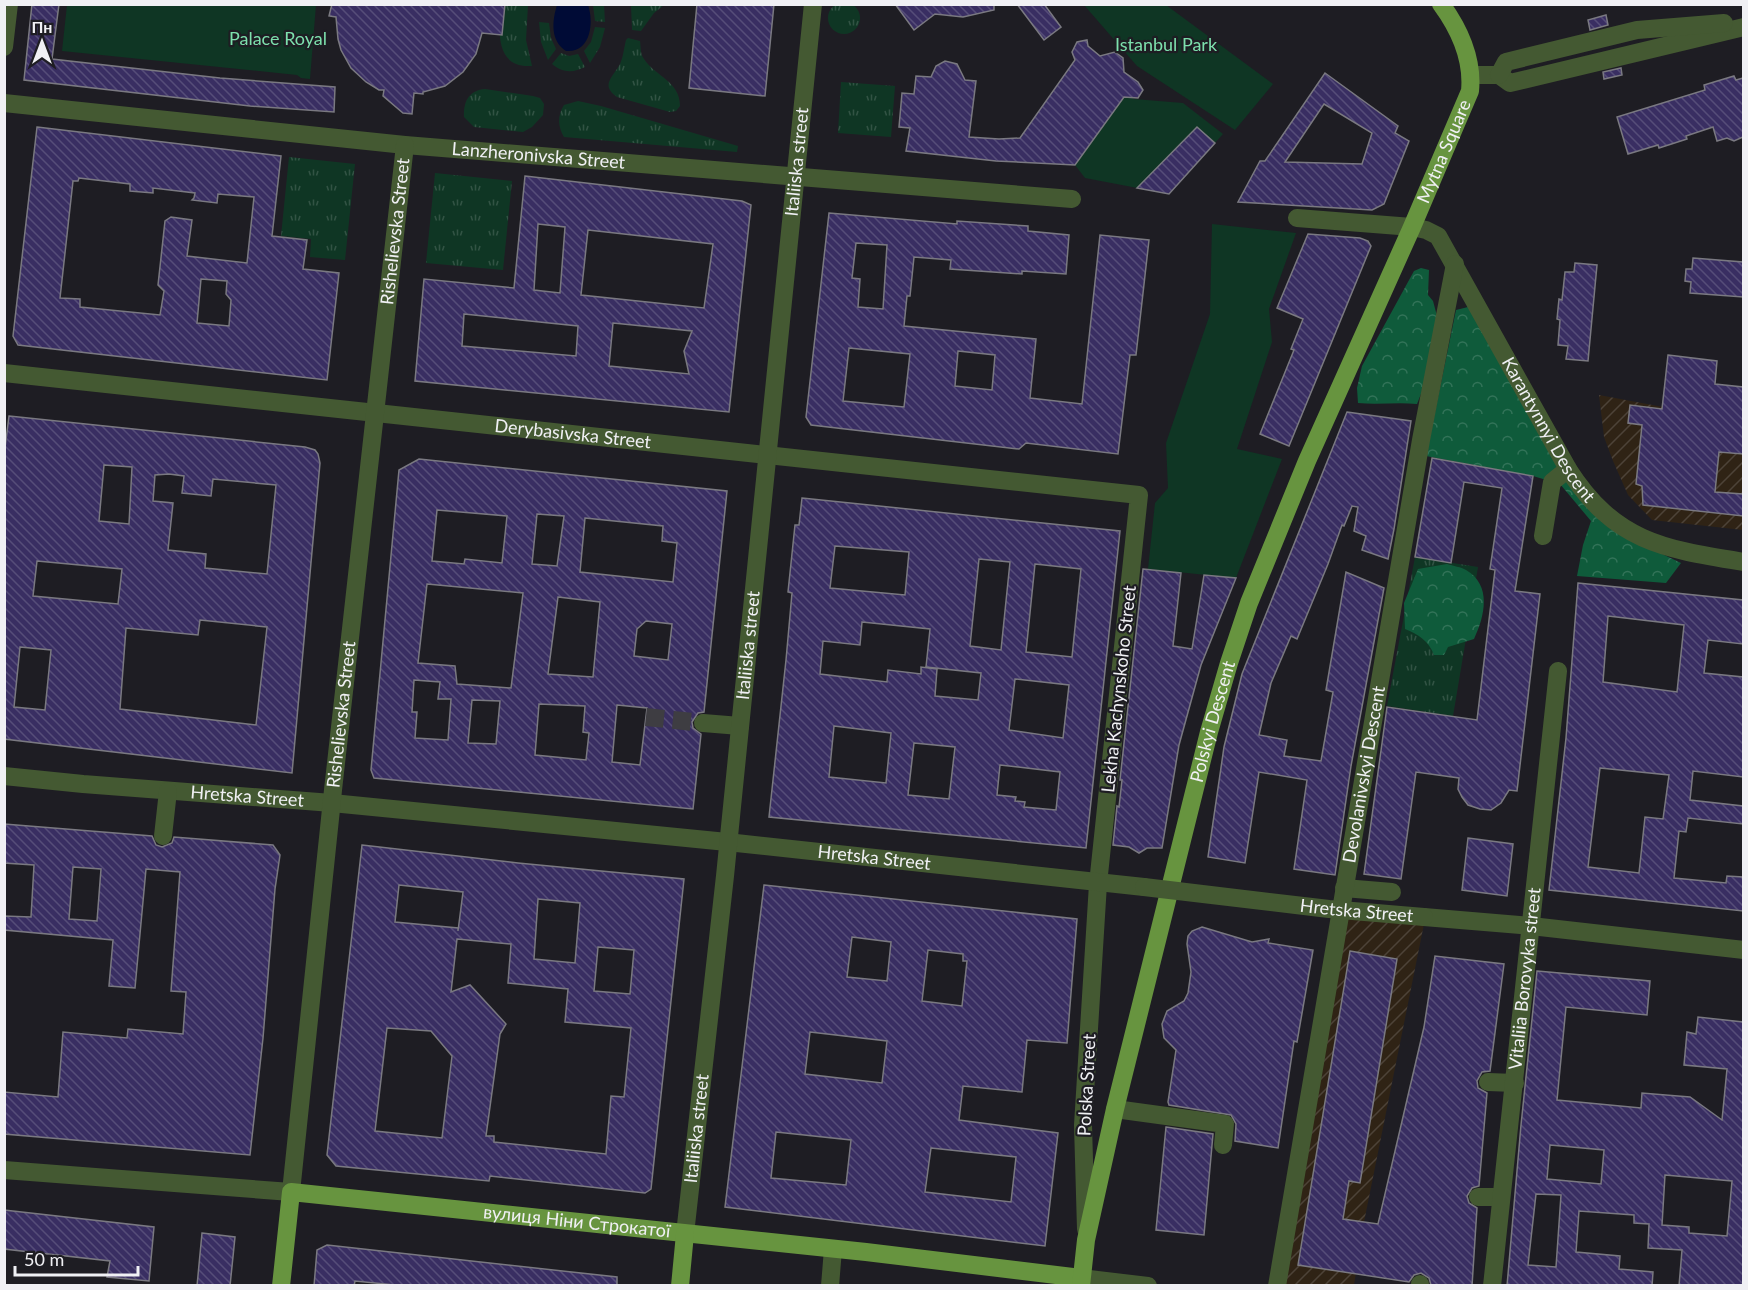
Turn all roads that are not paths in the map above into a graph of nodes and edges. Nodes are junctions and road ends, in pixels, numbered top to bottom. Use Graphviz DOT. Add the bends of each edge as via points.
graph roads {
  1 [pos="9,4"];
  2 [pos="813,4"];
  3 [pos="1441,4"];
  4 [pos="1743,21"];
  5 [pos="1743,27"];
  6 [pos="4,47"];
  7 [pos="1471,75"];
  8 [pos="1499,75"];
  9 [pos="4,103"];
  10 [pos="405,145"];
  11 [pos="797,175"];
  12 [pos="1072,199"];
  13 [pos="1297,219"];
  14 [pos="1412,228"];
  15 [pos="1455,264"];
  16 [pos="4,373"];
  17 [pos="375,413"];
  18 [pos="767,455"];
  19 [pos="1568,469"];
  20 [pos="1139,495"];
  21 [pos="1543,536"];
  22 [pos="1743,562"];
  23 [pos="1558,671"];
  24 [pos="703,723"];
  25 [pos="740,726"];
  26 [pos="4,776"];
  27 [pos="168,791"];
  28 [pos="332,803"];
  29 [pos="163,837"];
  30 [pos="727,843"];
  31 [pos="1098,884"];
  32 [pos="1344,888"];
  33 [pos="1392,892"];
  34 [pos="1531,926"];
  35 [pos="1743,950"];
  36 [pos="1488,1082"];
  37 [pos="1515,1083"];
  38 [pos="1115,1109"];
  39 [pos="1223,1145"];
  40 [pos="4,1170"];
  41 [pos="291,1192"];
  42 [pos="1478,1197"];
  43 [pos="1501,1197"];
  44 [pos="685,1234"];
  45 [pos="1086,1240"];
  46 [pos="833,1250"];
  47 [pos="1081,1282"];
  48 [pos="281,1286"];
  49 [pos="680,1286"];
  50 [pos="830,1286"];
  51 [pos="1148,1286"];
  52 [pos="1277,1286"];
  53 [pos="1492,1286"];
  1 -- 6 [label="street"];
  2 -- 11 [label="street, Italiiska street"];
  3 -- 7 [label="main road" via="1469,58"];
  4 -- 8 [label="street" via="1626,32 1506,62"];
  5 -- 8 [label="street" via="1510,83"];
  7 -- 8 [label="street"];
  7 -- 14 [label="main road, Mytna Square" via="1464,108"];
  9 -- 10 [label="street, Lanzheronivska Street"];
  10 -- 11 [label="street, Lanzheronivska Street"];
  10 -- 17 [label="street, Rishelievska Street"];
  11 -- 12 [label="street, Lanzheronivska Street"];
  11 -- 18 [label="street, Italiiska street"];
  13 -- 14 [label="street, Karantynnyi Descent"];
  14 -- 15 [label="street, Karantynnyi Descent" via="1438,236"];
  14 -- 38 [label="main road, Polskyi Descent" via="1307,461 1242,622 1209,732"];
  15 -- 19 [label="street, Karantynnyi Descent"];
  15 -- 32 [label="street, Devolanivskyi Descent"];
  16 -- 17 [label="street, Derybasivska Street"];
  17 -- 18 [label="street, Derybasivska Street"];
  17 -- 28 [label="street, Rishelievska Street"];
  18 -- 20 [label="street, Derybasivska Street"];
  18 -- 25 [label="street, Italiiska street"];
  19 -- 21 [label="street" via="1552,482"];
  19 -- 22 [label="street, Karantynnyi Descent" via="1590,500 1628,530 1661,545"];
  20 -- 31 [label="street, Lekha Kachynskoho Street"];
  23 -- 34 [label="street, Vitaliia Borovyka street"];
  24 -- 25 [label="street"];
  25 -- 30 [label="street, Italiiska street"];
  26 -- 27 [label="street, Hretska Street"];
  27 -- 28 [label="street, Hretska Street"];
  27 -- 29 [label="street"];
  28 -- 30 [label="street, Hretska Street"];
  28 -- 41 [label="street, Rishelievska Street"];
  30 -- 31 [label="street, Hretska Street"];
  30 -- 44 [label="street, Italiiska street"];
  31 -- 34 [label="street, Hretska Street, bridge"];
  31 -- 45 [label="street, Polska Street" via="1083,1125"];
  32 -- 33 [label="street"];
  32 -- 52 [label="street, Devolanivskyi Descent"];
  34 -- 35 [label="street, Hretska Street"];
  34 -- 37 [label="street, Vitaliia Borovyka street"];
  36 -- 37 [label="street"];
  37 -- 43 [label="street, Vitaliia Borovyka street"];
  38 -- 39 [label="street" via="1225,1124"];
  38 -- 45 [label="main road, Polskyi Descent"];
  40 -- 41 [label="street, вулиця Ніни Строкатої"];
  41 -- 44 [label="main road, вулиця Ніни Строкатої"];
  41 -- 48 [label="main road, Rishelievska Street"];
  42 -- 43 [label="street"];
  43 -- 53 [label="street, Vitaliia Borovyka street"];
  44 -- 46 [label="main road, вулиця Ніни Строкатої"];
  44 -- 49 [label="main road, Italiiska street"];
  45 -- 47 [label="main road, Polska Street"];
  46 -- 47 [label="main road, вулиця Ніни Строкатої"];
  46 -- 50 [label="street"];
  47 -- 51 [label="street, вулиця Ніни Строкатої"];
}
